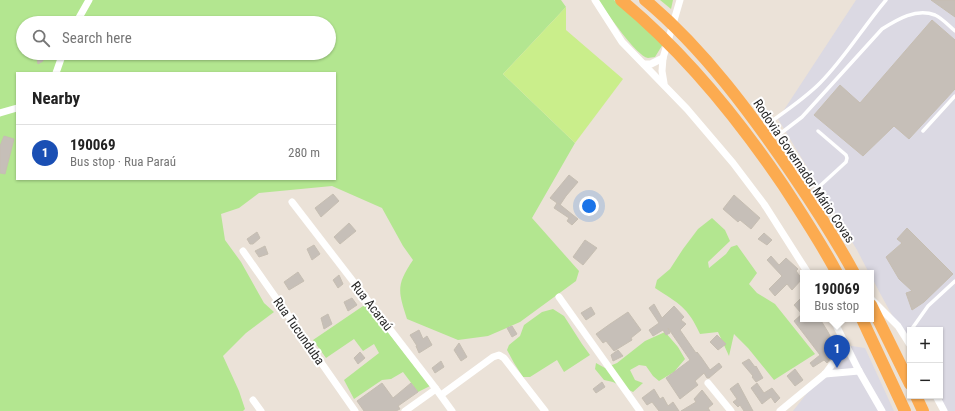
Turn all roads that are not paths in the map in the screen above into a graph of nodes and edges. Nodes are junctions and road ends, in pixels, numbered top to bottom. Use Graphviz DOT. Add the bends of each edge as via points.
graph roads {
  1 [pos="89,0"];
  2 [pos="594,0"];
  3 [pos="621,0"];
  4 [pos="645,0"];
  5 [pos="680,0"];
  6 [pos="886,0"];
  7 [pos="80,16"];
  8 [pos="955,31"];
  9 [pos="663,58"];
  10 [pos="61,60"];
  11 [pos="644,64"];
  12 [pos="56,72"];
  13 [pos="666,86"];
  14 [pos="955,96"];
  15 [pos="16,108"];
  16 [pos="0,113"];
  17 [pos="761,129"];
  18 [pos="818,131"];
  19 [pos="923,131"];
  20 [pos="770,142"];
  21 [pos="808,197"];
  22 [pos="292,202"];
  23 [pos="243,251"];
  24 [pos="806,270"];
  25 [pos="835,270"];
  26 [pos="852,270"];
  27 [pos="955,281"];
  28 [pos="559,297"];
  29 [pos="874,302"];
  30 [pos="874,311"];
  31 [pos="834,322"];
  32 [pos="863,322"];
  33 [pos="912,327"];
  34 [pos="906,338"];
  35 [pos="846,346"];
  36 [pos="859,371"];
  37 [pos="825,374"];
  38 [pos="907,378"];
  39 [pos="708,383"];
  40 [pos="438,392"];
  41 [pos="917,399"];
  42 [pos="938,399"];
  43 [pos="253,400"];
  44 [pos="261,411"];
  45 [pos="355,411"];
  46 [pos="405,411"];
  47 [pos="452,411"];
  48 [pos="545,411"];
  49 [pos="640,411"];
  50 [pos="731,411"];
  51 [pos="780,411"];
  52 [pos="882,411"];
  53 [pos="905,411"];
  54 [pos="923,411"];
  55 [pos="944,411"];
  1 -- 7 [label="street"];
  2 -- 11 [label="street" via="622,42"];
  3 -- 25 [label="highway, Rodovia Governador Mário Covas" via="655,30 716,95 761,152"];
  4 -- 17 [label="highway, Rodovia Governador Mário Covas" via="683,35"];
  5 -- 9 [label="street"];
  6 -- 17 [label="lane" via="819,84"];
  8 -- 20 [label="lane" via="930,14 910,15 898,19 882,29 802,117"];
  9 -- 11 [label="street" via="651,64"];
  9 -- 13 [label="street" via="662,75"];
  10 -- 12 [label="street"];
  11 -- 13 [label="street"];
  13 -- 24 [label="street" via="764,204"];
  14 -- 19 [label="lane"];
  15 -- 16 [label="street"];
  17 -- 20 [label="highway, Rodovia Governador Mário Covas"];
  18 -- 21 [label="lane" via="847,158 846,162"];
  20 -- 21 [label="highway, Rodovia Governador Mário Covas"];
  21 -- 26 [label="highway, Rodovia Governador Mário Covas"];
  22 -- 40 [label="street, Rua Acaraú"];
  23 -- 45 [label="street, Rua Tucunduba"];
  27 -- 33 [label="lane" via="928,306"];
  28 -- 49 [label="street"];
  29 -- 34 [label="street"];
  30 -- 38 [label="highway"];
  31 -- 35 [label="street"];
  32 -- 53 [label="highway"];
  35 -- 36 [label="street"];
  35 -- 37 [label="street"];
  36 -- 37 [label="street"];
  36 -- 52 [label="street"];
  37 -- 51 [label="street"];
  39 -- 50 [label="street"];
  40 -- 46 [label="street"];
  40 -- 47 [label="street, Rua Acaraú"];
  40 -- 48 [label="street" via="499,355"];
  41 -- 54 [label="highway"];
  42 -- 55 [label="street"];
  43 -- 44 [label="street"];
}
